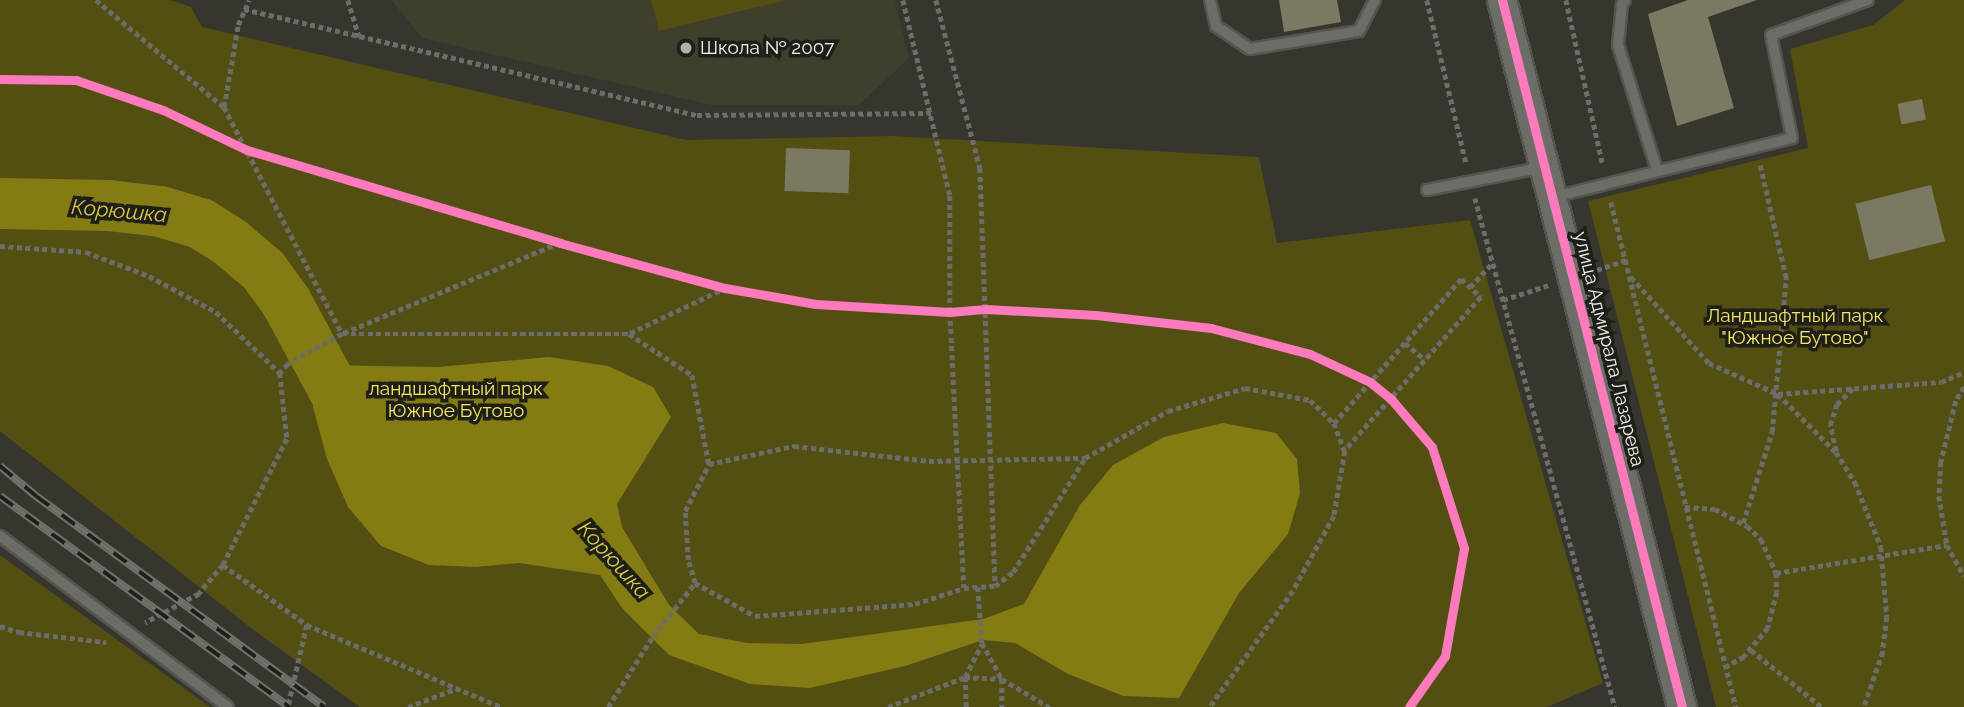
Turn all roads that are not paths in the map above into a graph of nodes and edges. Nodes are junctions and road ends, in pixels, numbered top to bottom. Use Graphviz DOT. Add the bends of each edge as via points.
graph roads {
  1 [pos="1210,0"];
  2 [pos="1375,0"];
  3 [pos="1502,0"];
  4 [pos="1625,0"];
  5 [pos="1868,0"];
  6 [pos="1544,166"];
  7 [pos="1657,170"];
  8 [pos="1427,190"];
  9 [pos="1552,197"];
  10 [pos="0,536"];
  11 [pos="228,707"];
  12 [pos="1682,707"];
  1 -- 2 [label="lane" via="1216,26 1250,49 1359,31"];
  3 -- 6 [label="street, улица Адмирала Лазарева"];
  4 -- 7 [label="lane" via="1618,45"];
  5 -- 7 [label="lane" via="1771,35 1792,138"];
  6 -- 8 [label="lane"];
  6 -- 9 [label="street, улица Адмирала Лазарева"];
  7 -- 9 [label="lane"];
  9 -- 12 [label="street, улица Адмирала Лазарева"];
  10 -- 11 [label="lane"];
}
